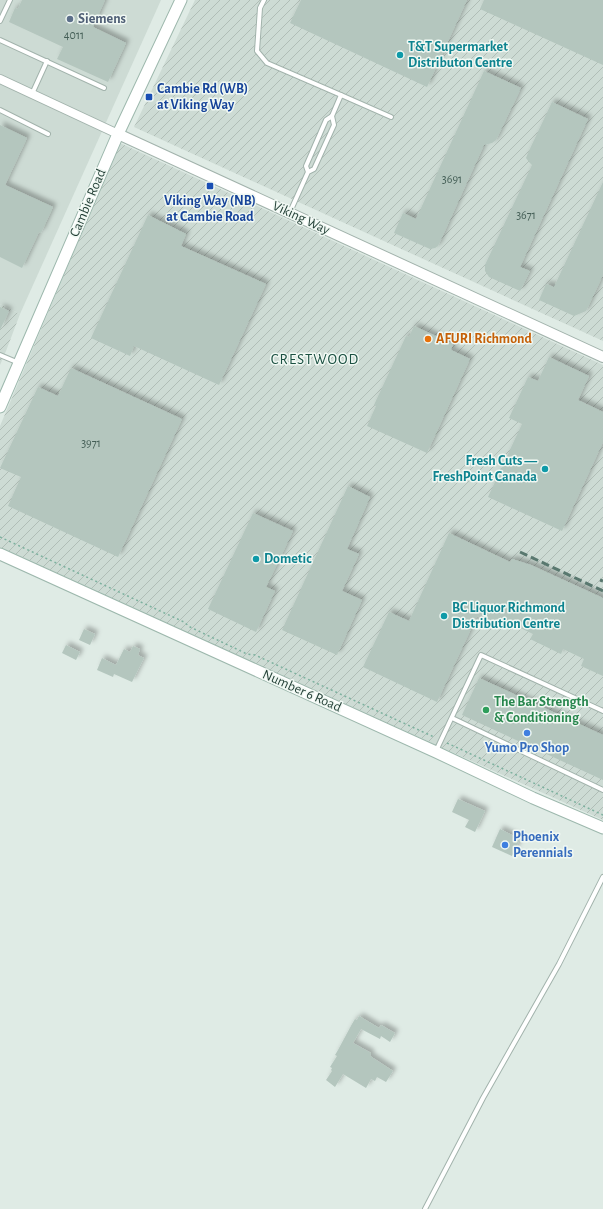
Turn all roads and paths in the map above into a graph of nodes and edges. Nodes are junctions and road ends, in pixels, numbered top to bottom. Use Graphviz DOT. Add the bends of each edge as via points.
graph roads {
  1 [pos="10,0"];
  2 [pos="182,0"];
  3 [pos="264,0"];
  4 [pos="0,21"];
  5 [pos="0,40"];
  6 [pos="47,61"];
  7 [pos="0,79"];
  8 [pos="104,88"];
  9 [pos="32,94"];
  10 [pos="341,95"];
  11 [pos="0,110"];
  12 [pos="332,116"];
  13 [pos="391,116"];
  14 [pos="48,134"];
  15 [pos="118,134"];
  16 [pos="308,172"];
  17 [pos="290,213"];
  18 [pos="0,355"];
  19 [pos="603,357"];
  20 [pos="19,363"];
  21 [pos="0,407"];
  22 [pos="0,537"];
  23 [pos="0,554"];
  24 [pos="603,711"];
  25 [pos="452,718"];
  26 [pos="441,741"];
  27 [pos="436,752"];
  28 [pos="603,790"];
  29 [pos="603,815"];
  30 [pos="603,828"];
  31 [pos="603,877"];
  32 [pos="425,1209"];
  1 -- 4 [label="lane"];
  2 -- 15 [label="main road, Cambie Road"];
  3 -- 10 [label="lane" via="260,8 257,51 267,63"];
  5 -- 6 [label="lane"];
  6 -- 8 [label="lane"];
  6 -- 9 [label="lane"];
  7 -- 9 [label="street, Viking Way"];
  9 -- 15 [label="street, Viking Way"];
  10 -- 12 [label="lane"];
  10 -- 13 [label="lane"];
  11 -- 14 [label="lane"];
  12 -- 16 [label="lane" via="326,120 306,166"];
  12 -- 16 [label="lane" via="334,124 314,169"];
  15 -- 17 [label="street, Viking Way"];
  15 -- 20 [label="main road, Cambie Road"];
  16 -- 17 [label="lane"];
  17 -- 19 [label="street, Viking Way"];
  18 -- 20 [label="lane"];
  20 -- 21 [label="main road, Cambie Road"];
  22 -- 26 [label="path" via="247,654 255,655"];
  23 -- 27 [label="main road, Number 6 Road"];
  24 -- 25 [label="lane" via="481,655"];
  25 -- 26 [label="lane"];
  25 -- 28 [label="lane"];
  26 -- 27 [label="lane"];
  26 -- 29 [label="path"];
  27 -- 30 [label="main road, Number 6 Road"];
  31 -- 32 [label="lane" via="559,964 483,1098"];
}
